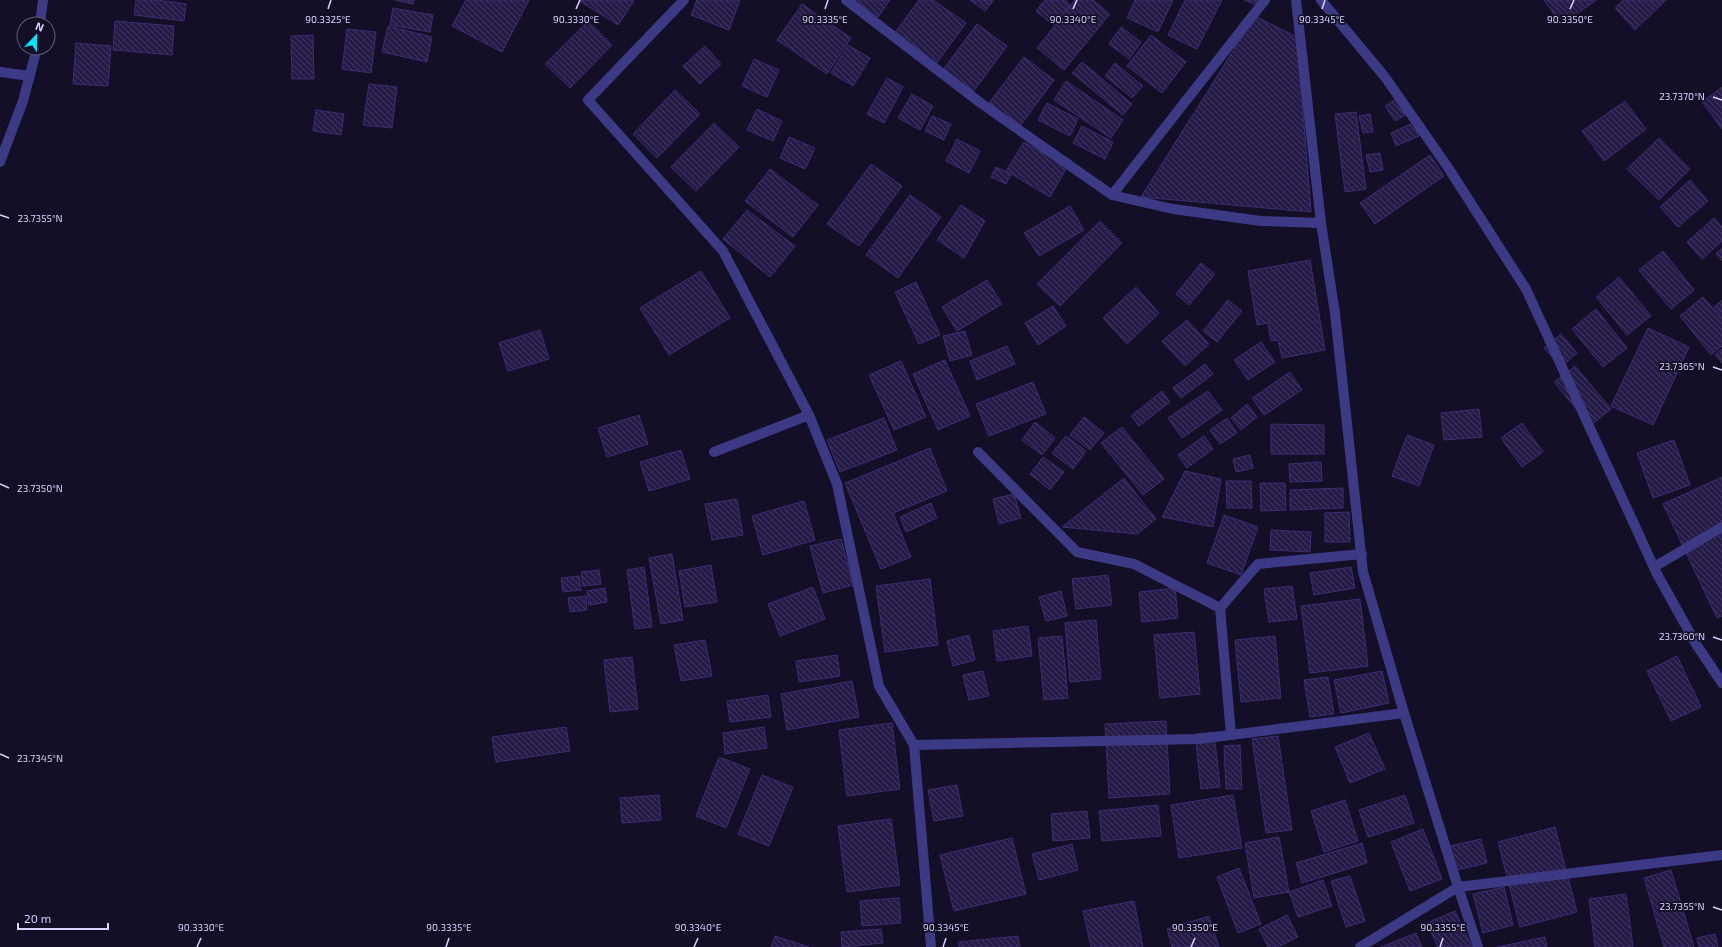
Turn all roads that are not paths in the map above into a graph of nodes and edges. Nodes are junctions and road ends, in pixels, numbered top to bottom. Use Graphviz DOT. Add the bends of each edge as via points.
graph roads {
  1 [pos="43,0"];
  2 [pos="684,0"];
  3 [pos="846,0"];
  4 [pos="1265,0"];
  5 [pos="1296,0"];
  6 [pos="1321,0"];
  7 [pos="41,16"];
  8 [pos="35,56"];
  9 [pos="0,72"];
  10 [pos="30,76"];
  11 [pos="0,162"];
  12 [pos="1112,195"];
  13 [pos="1321,222"];
  14 [pos="809,415"];
  15 [pos="714,452"];
  16 [pos="978,452"];
  17 [pos="1722,527"];
  18 [pos="1362,554"];
  19 [pos="1654,567"];
  20 [pos="1220,608"];
  21 [pos="1722,683"];
  22 [pos="1404,713"];
  23 [pos="1232,735"];
  24 [pos="914,745"];
  25 [pos="1722,855"];
  26 [pos="1458,887"];
  27 [pos="931,947"];
  28 [pos="1360,947"];
  29 [pos="1478,947"];
  1 -- 7 [label="street"];
  2 -- 14 [label="street" via="588,100 723,251"];
  3 -- 12 [label="street" via="982,104"];
  4 -- 12 [label="street"];
  5 -- 13 [label="street"];
  6 -- 19 [label="street" via="1385,77 1447,166 1526,289"];
  8 -- 10 [label="street"];
  9 -- 10 [label="street"];
  10 -- 11 [label="street"];
  12 -- 13 [label="street" via="1173,209 1261,221"];
  13 -- 18 [label="street" via="1335,313"];
  14 -- 15 [label="street"];
  14 -- 24 [label="street" via="836,484 879,686"];
  16 -- 20 [label="street" via="1077,552 1134,564"];
  17 -- 19 [label="street"];
  18 -- 20 [label="street" via="1258,564"];
  18 -- 22 [label="street" via="1364,572"];
  19 -- 21 [label="street" via="1696,644"];
  20 -- 23 [label="street"];
  22 -- 23 [label="street"];
  22 -- 26 [label="street"];
  23 -- 24 [label="street" via="1199,739"];
  24 -- 27 [label="street"];
  25 -- 26 [label="street"];
  26 -- 28 [label="street"];
  26 -- 29 [label="street"];
}
